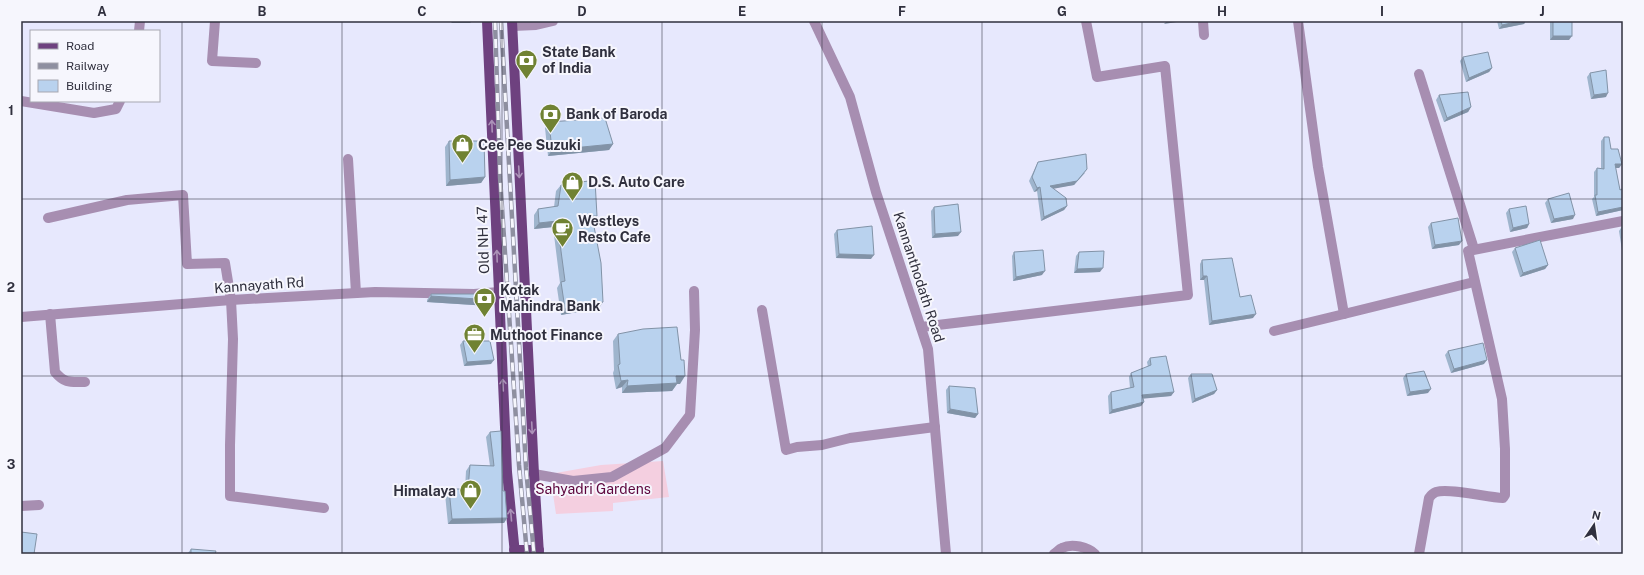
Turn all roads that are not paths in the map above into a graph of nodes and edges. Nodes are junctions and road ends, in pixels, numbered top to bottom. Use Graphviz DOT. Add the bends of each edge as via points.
graph roads {
  1 [pos="215,21"];
  2 [pos="487,21"];
  3 [pos="553,21"];
  4 [pos="814,21"];
  5 [pos="1086,21"];
  6 [pos="1203,21"];
  7 [pos="1298,21"];
  8 [pos="512,24"];
  9 [pos="1204,35"];
  10 [pos="256,63"];
  11 [pos="1419,74"];
  12 [pos="21,101"];
  13 [pos="120,102"];
  14 [pos="348,159"];
  15 [pos="48,218"];
  16 [pos="1623,220"];
  17 [pos="1474,249"];
  18 [pos="1474,282"];
  19 [pos="694,291"];
  20 [pos="499,292"];
  21 [pos="356,293"];
  22 [pos="231,300"];
  23 [pos="762,310"];
  24 [pos="50,314"];
  25 [pos="1344,314"];
  26 [pos="21,317"];
  27 [pos="921,327"];
  28 [pos="1274,331"];
  29 [pos="85,382"];
  30 [pos="935,427"];
  31 [pos="534,474"];
  32 [pos="39,505"];
  33 [pos="21,506"];
  34 [pos="324,508"];
  35 [pos="514,552"];
  36 [pos="539,552"];
  37 [pos="946,554"];
  38 [pos="1054,554"];
  39 [pos="1095,554"];
  40 [pos="1419,554"];
  1 -- 10 [label="street" via="212,61"];
  20 -- 2 [label="main road, Old NH 47, one-way"];
  3 -- 8 [label="street" via="536,25"];
  4 -- 27 [label="street, Kannanthodath Road" via="850,97 876,192"];
  5 -- 27 [label="street" via="1097,77 1165,66 1188,295"];
  6 -- 9 [label="street"];
  7 -- 25 [label="street" via="1318,167"];
  8 -- 31 [label="main road, one-way"];
  11 -- 17 [label="street"];
  12 -- 13 [label="street" via="94,113 116,109"];
  14 -- 21 [label="street"];
  15 -- 22 [label="street" via="127,200 183,195 187,264 225,264"];
  16 -- 17 [label="street"];
  17 -- 18 [label="street" via="1468,251"];
  18 -- 25 [label="street"];
  18 -- 40 [label="street" via="1502,399 1505,495 1503,498 1448,491 1432,494 1429,498"];
  19 -- 31 [label="street" via="695,330 690,415 665,448 612,477 573,481"];
  20 -- 21 [label="street, Kannayath Rd"];
  35 -- 20 [label="main road, Old NH 47, one-way" via="507,472"];
  21 -- 22 [label="street, Kannayath Rd"];
  22 -- 24 [label="street, Kannayath Rd"];
  22 -- 34 [label="street" via="233,339 230,496"];
  23 -- 30 [label="street" via="786,450 850,438"];
  24 -- 26 [label="street, Kannayath Rd"];
  24 -- 29 [label="street" via="55,372 67,382"];
  25 -- 28 [label="street"];
  27 -- 30 [label="street, Kannanthodath Road" via="928,348"];
  30 -- 37 [label="street, Kannanthodath Road"];
  31 -- 36 [label="main road"];
  32 -- 33 [label="street"];
  35 -- 36 [label="main road"];
  38 -- 39 [label="street" via="1063,548 1074,546 1089,548"];
}
